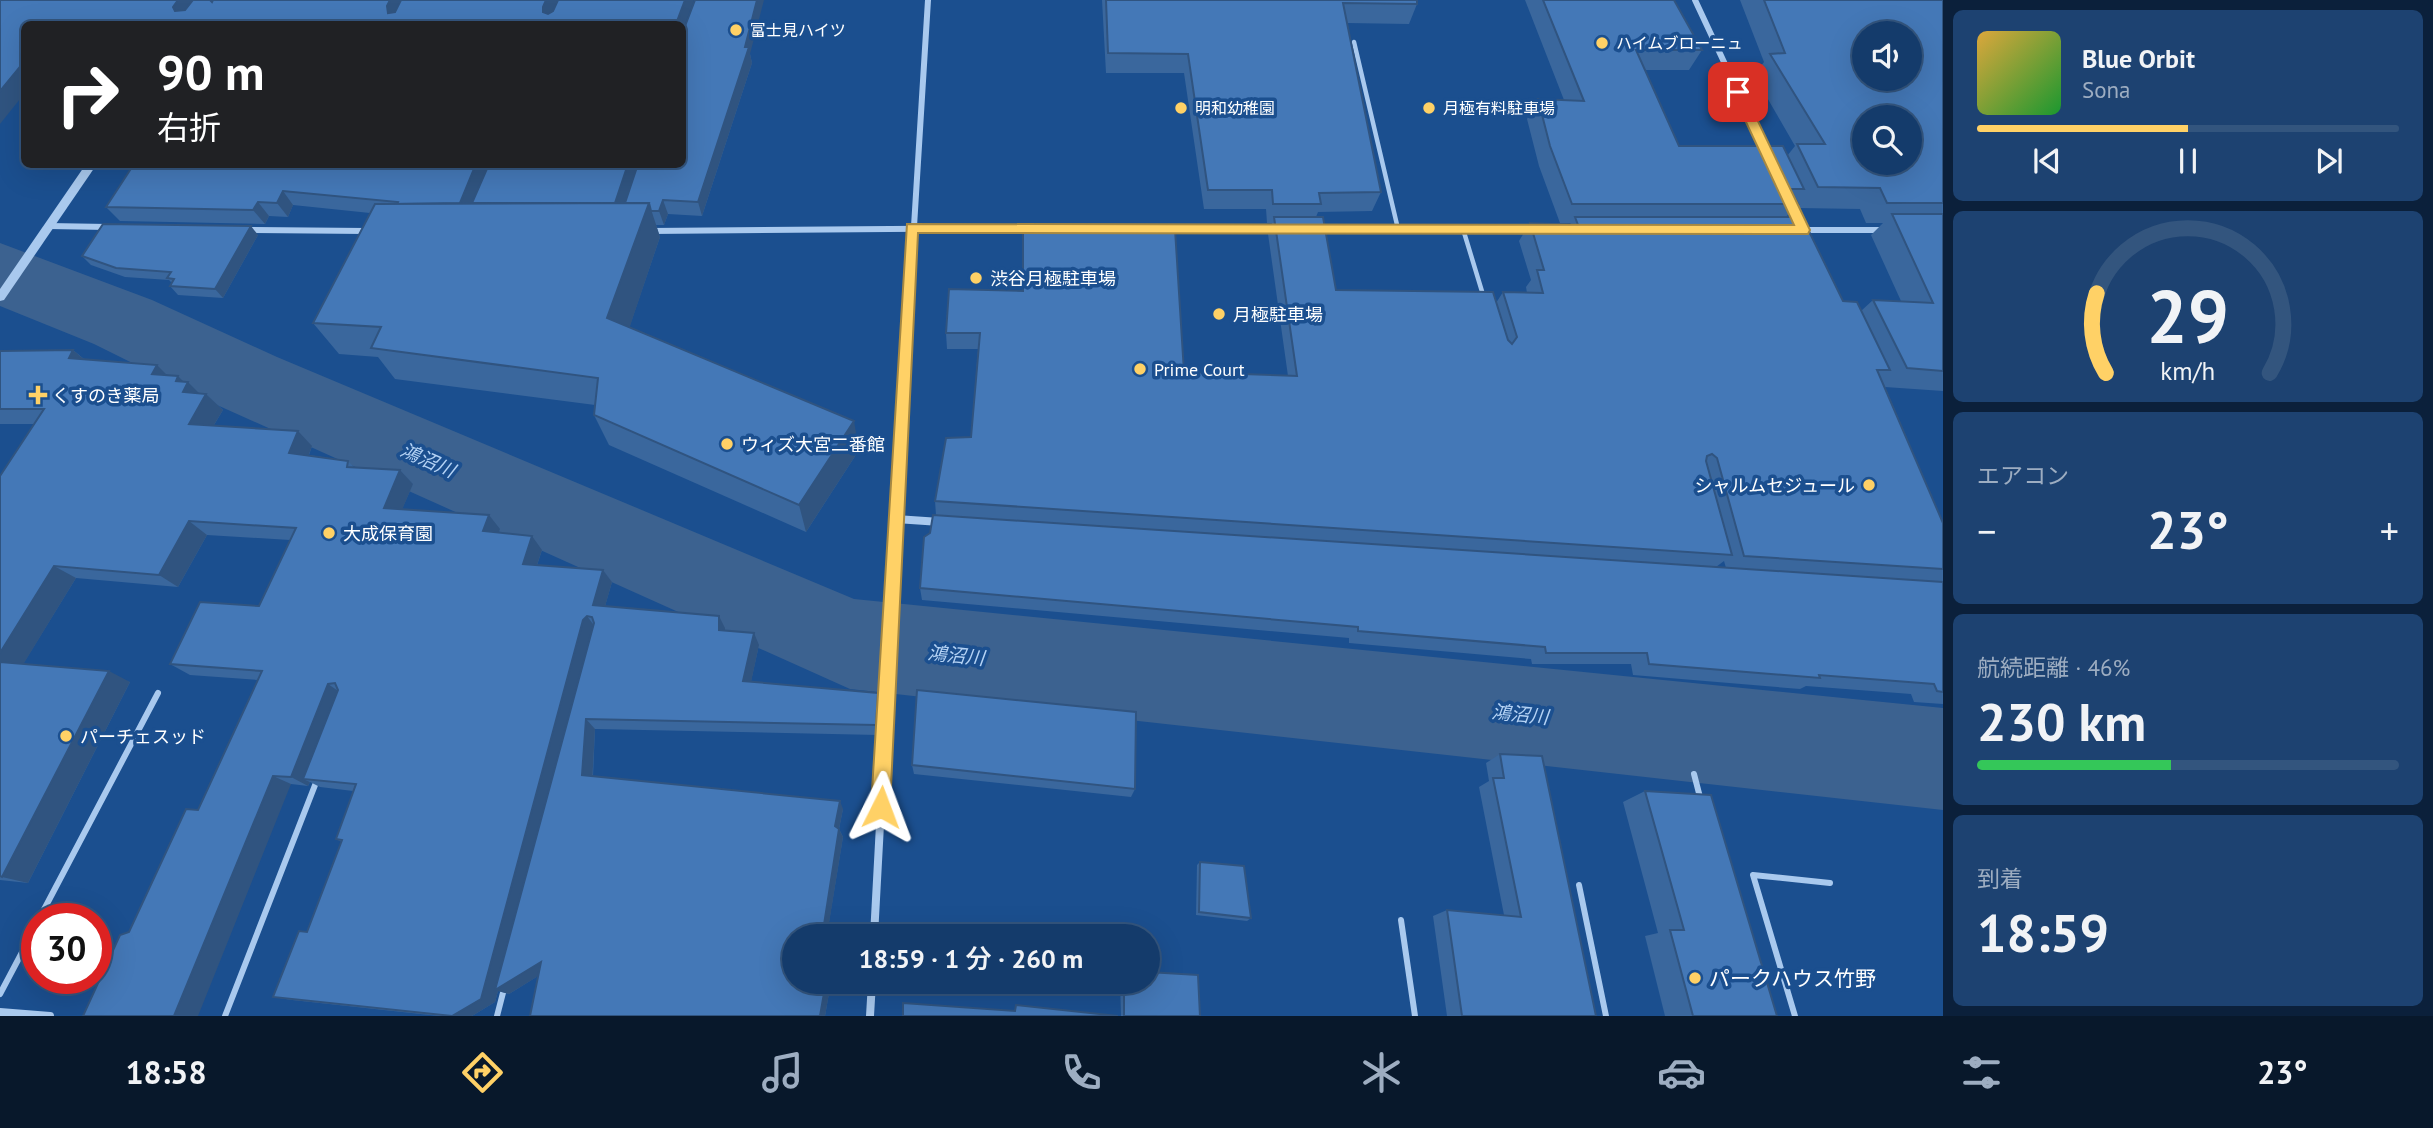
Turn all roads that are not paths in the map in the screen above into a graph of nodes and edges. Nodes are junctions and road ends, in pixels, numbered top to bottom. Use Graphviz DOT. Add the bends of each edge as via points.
graph roads {
  1 [pos="928,0"];
  2 [pos="1695,0"];
  3 [pos="1354,42"];
  4 [pos="1769,158"];
  5 [pos="89,168"];
  6 [pos="1798,218"];
  7 [pos="48,226"];
  8 [pos="116,228"];
  9 [pos="912,228"];
  10 [pos="1037,228"];
  11 [pos="1065,228"];
  12 [pos="238,229"];
  13 [pos="1287,229"];
  14 [pos="1315,229"];
  15 [pos="1398,229"];
  16 [pos="1463,229"];
  17 [pos="1545,230"];
  18 [pos="1790,230"];
  19 [pos="1803,230"];
  20 [pos="1887,230"];
  21 [pos="635,231"];
  22 [pos="374,232"];
  23 [pos="1809,243"];
  24 [pos="32,250"];
  25 [pos="0,297"];
  26 [pos="1486,305"];
  27 [pos="896,519"];
  28 [pos="951,523"];
  29 [pos="158,693"];
  30 [pos="1694,774"];
  31 [pos="319,775"];
  32 [pos="1705,814"];
  33 [pos="1830,883"];
  34 [pos="1579,885"];
  35 [pos="47,903"];
  36 [pos="1401,920"];
  37 [pos="875,924"];
  38 [pos="21,954"];
  39 [pos="508,976"];
  40 [pos="0,994"];
  41 [pos="871,994"];
  42 [pos="0,1012"];
  43 [pos="50,1016"];
  44 [pos="225,1016"];
  45 [pos="497,1016"];
  46 [pos="870,1016"];
  47 [pos="1415,1016"];
  48 [pos="1605,1016"];
  49 [pos="1794,1016"];
  1 -- 9 [label="street"];
  2 -- 4 [label="street"];
  3 -- 15 [label="lane"];
  5 -- 7 [label="street"];
  6 -- 19 [label="street"];
  7 -- 8 [label="street"];
  7 -- 24 [label="street"];
  9 -- 10 [label="street"];
  9 -- 21 [label="street"];
  9 -- 27 [label="street"];
  11 -- 13 [label="street"];
  12 -- 22 [label="street"];
  14 -- 15 [label="street"];
  15 -- 16 [label="street"];
  16 -- 17 [label="street"];
  16 -- 26 [label="lane"];
  18 -- 19 [label="street"];
  19 -- 20 [label="street"];
  19 -- 23 [label="street"];
  24 -- 25 [label="street"];
  27 -- 28 [label="street"];
  27 -- 37 [label="street"];
  29 -- 35 [label="lane"];
  30 -- 32 [label="lane"];
  31 -- 44 [label="lane"];
  33 -- 49 [label="lane" via="1753,875"];
  34 -- 48 [label="lane"];
  36 -- 47 [label="lane"];
  38 -- 40 [label="lane"];
  39 -- 45 [label="lane"];
  41 -- 46 [label="street"];
  42 -- 43 [label="street"];
}
